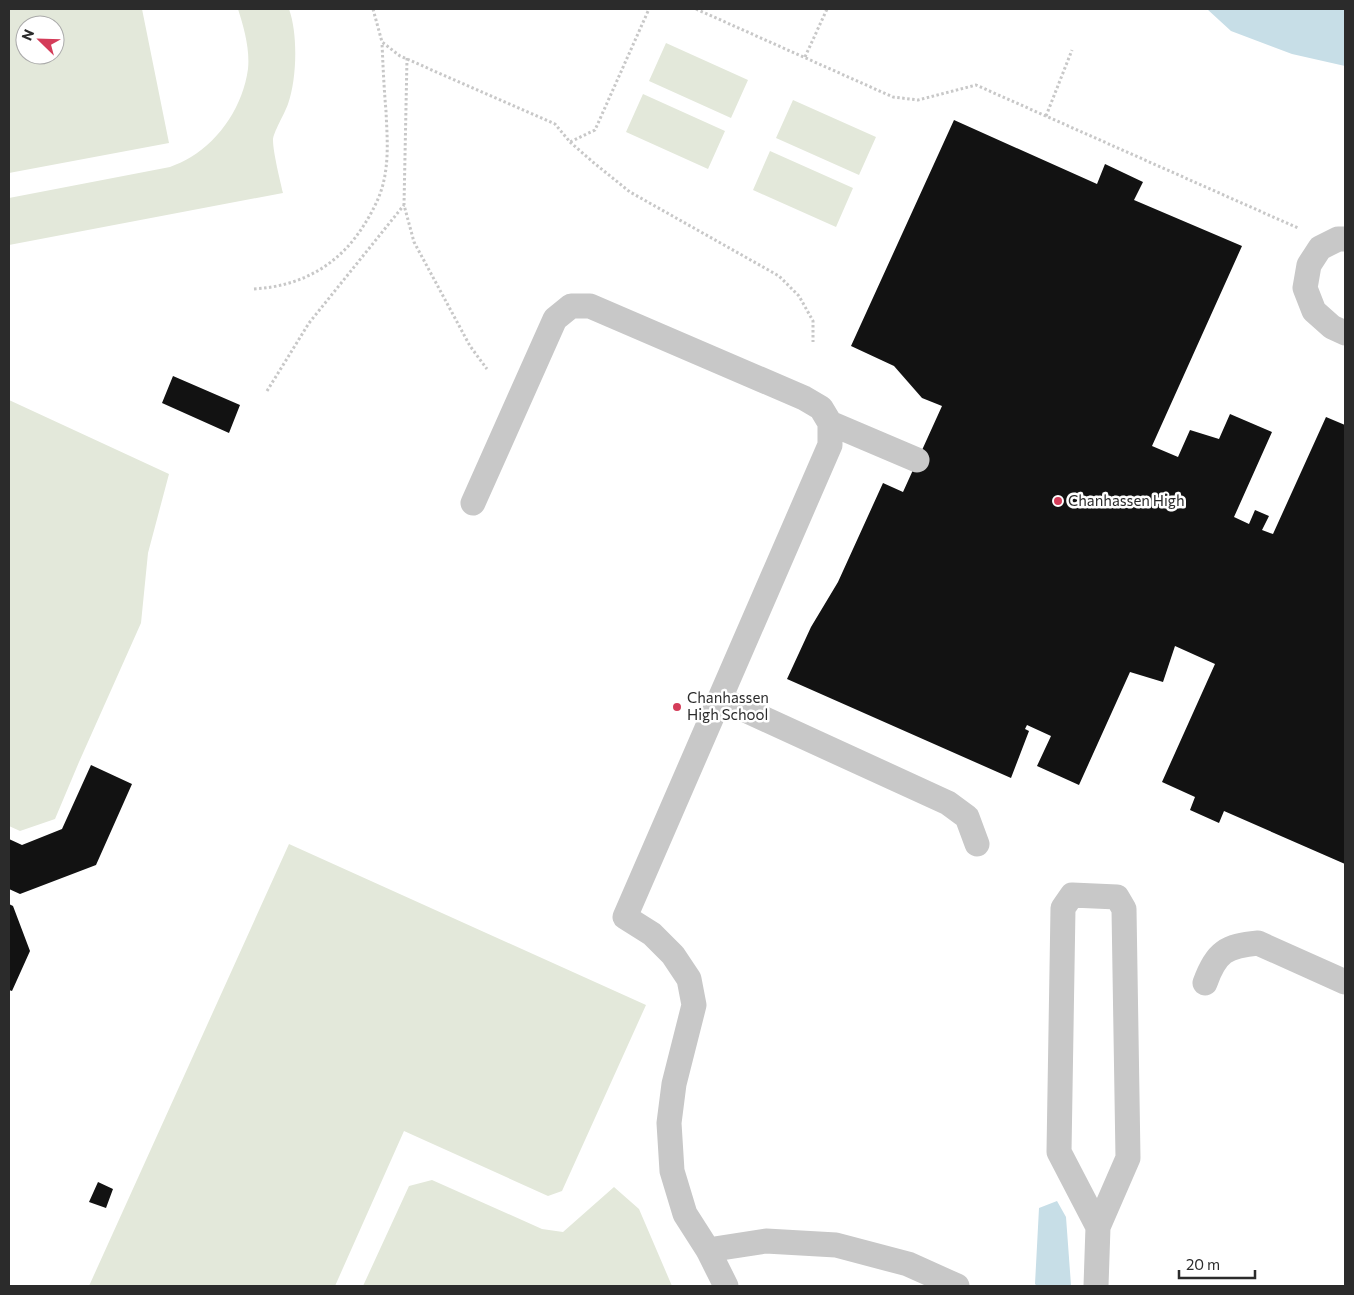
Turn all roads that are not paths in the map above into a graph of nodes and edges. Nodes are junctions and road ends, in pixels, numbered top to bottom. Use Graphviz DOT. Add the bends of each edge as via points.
graph roads {
  1 [pos="1345,239"];
  2 [pos="1345,333"];
  3 [pos="830,423"];
  4 [pos="917,460"];
  5 [pos="473,503"];
  6 [pos="720,699"];
  7 [pos="977,844"];
  8 [pos="1345,982"];
  9 [pos="1205,983"];
  10 [pos="1098,1227"];
  11 [pos="708,1250"];
  12 [pos="726,1286"];
  13 [pos="957,1286"];
  14 [pos="1096,1286"];
  1 -- 2 [label="lane" via="1320,248 1309,265 1304,288 1314,311 1332,327"];
  3 -- 4 [label="lane"];
  3 -- 5 [label="lane" via="821,408 804,398 590,306 571,306 555,319"];
  3 -- 6 [label="lane" via="830,445"];
  6 -- 7 [label="lane" via="948,803 967,817"];
  6 -- 11 [label="lane" via="625,918 652,934 673,955 689,979 694,1006 674,1084 669,1123 672,1171 685,1214"];
  8 -- 9 [label="lane" via="1258,943 1218,956"];
  10 -- 10 [label="lane" via="1128,1158 1124,910 1118,897 1072,895 1063,908 1060,1152"];
  10 -- 14 [label="lane"];
  11 -- 12 [label="lane"];
  11 -- 13 [label="lane" via="766,1241 836,1244 908,1264"];
}
